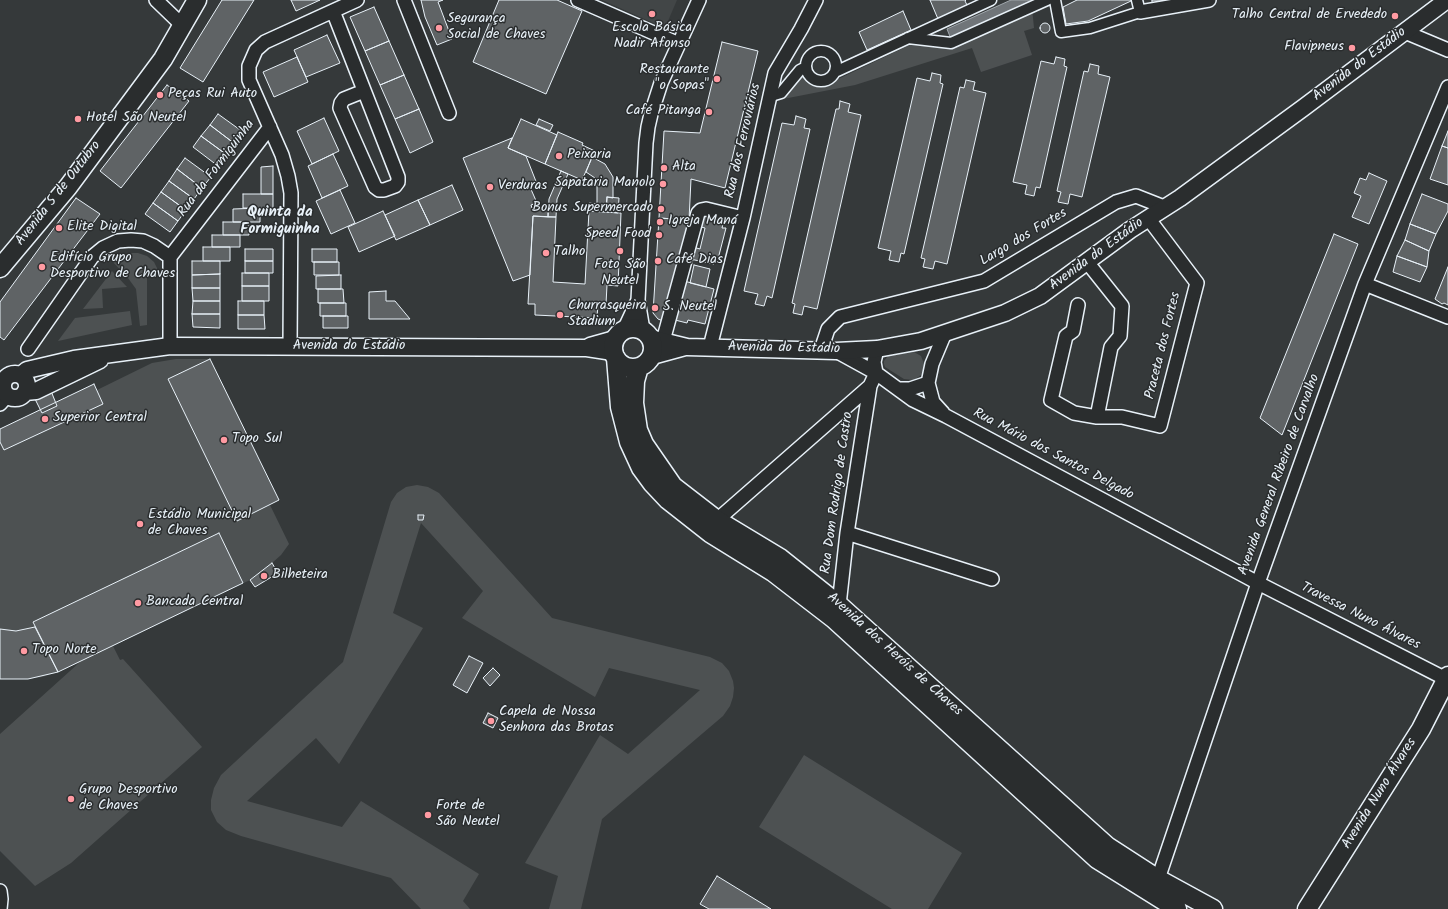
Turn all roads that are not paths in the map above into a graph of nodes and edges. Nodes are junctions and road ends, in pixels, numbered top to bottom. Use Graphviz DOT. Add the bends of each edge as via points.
graph roads {
  1 [pos="156,0"];
  2 [pos="197,0"];
  3 [pos="356,0"];
  4 [pos="404,0"];
  5 [pos="578,0"];
  6 [pos="699,0"];
  7 [pos="816,0"];
  8 [pos="991,0"];
  9 [pos="1047,0"];
  10 [pos="1055,0"];
  11 [pos="1208,0"];
  12 [pos="1447,0"];
  13 [pos="1138,6"];
  14 [pos="332,11"];
  15 [pos="183,26"];
  16 [pos="1405,32"];
  17 [pos="907,38"];
  18 [pos="679,44"];
  19 [pos="1448,50"];
  20 [pos="806,67"];
  21 [pos="835,72"];
  22 [pos="1448,87"];
  23 [pos="364,92"];
  24 [pos="771,96"];
  25 [pos="449,113"];
  26 [pos="270,127"];
  27 [pos="1164,207"];
  28 [pos="743,218"];
  29 [pos="1148,218"];
  30 [pos="170,257"];
  31 [pos="1087,262"];
  32 [pos="0,268"];
  33 [pos="1365,284"];
  34 [pos="638,300"];
  35 [pos="1078,305"];
  36 [pos="1448,317"];
  37 [pos="945,333"];
  38 [pos="652,336"];
  39 [pos="921,341"];
  40 [pos="617,345"];
  41 [pos="170,346"];
  42 [pos="290,346"];
  43 [pos="687,346"];
  44 [pos="710,347"];
  45 [pos="28,349"];
  46 [pos="877,349"];
  47 [pos="828,350"];
  48 [pos="112,354"];
  49 [pos="645,361"];
  50 [pos="932,364"];
  51 [pos="876,373"];
  52 [pos="21,375"];
  53 [pos="2,378"];
  54 [pos="928,383"];
  55 [pos="870,386"];
  56 [pos="900,389"];
  57 [pos="25,392"];
  58 [pos="4,400"];
  59 [pos="946,416"];
  60 [pos="1097,417"];
  61 [pos="717,520"];
  62 [pos="847,533"];
  63 [pos="992,579"];
  64 [pos="1258,583"];
  65 [pos="839,605"];
  66 [pos="1448,678"];
  67 [pos="1153,886"];
  68 [pos="0,891"];
  69 [pos="0,909"];
  70 [pos="1177,909"];
  71 [pos="1213,909"];
  72 [pos="1307,909"];
  1 -- 15 [label="street"];
  2 -- 15 [label="main road, Avenida 5 de Outubro"];
  3 -- 14 [label="street, Rua da Formiguinha"];
  4 -- 25 [label="street"];
  5 -- 18 [label="street"];
  6 -- 18 [label="street"];
  7 -- 24 [label="street, Rua dos Ferroviários" via="775,73"];
  8 -- 17 [label="street"];
  9 -- 17 [label="street" via="951,43"];
  10 -- 13 [label="street" via="1061,32 1090,28"];
  11 -- 13 [label="street"];
  12 -- 16 [label="street, Avenida do Estádio"];
  14 -- 23 [label="street"];
  14 -- 26 [label="street, Rua da Formiguinha" via="265,42 256,50 249,66 249,80"];
  15 -- 32 [label="main road, Avenida 5 de Outubro" via="163,59 68,186"];
  16 -- 19 [label="street"];
  16 -- 27 [label="street, Avenida do Estádio" via="1180,198"];
  17 -- 21 [label="street"];
  18 -- 34 [label="street" via="655,98 648,127"];
  20 -- 21 [label="street" via="810,76 818,81 828,80"];
  20 -- 21 [label="street" via="806,62 812,54 821,51 831,54 834,58"];
  20 -- 24 [label="street" via="800,70 781,93"];
  22 -- 33 [label="street, Avenida General Ribeiro de Carvalho"];
  23 -- 23 [label="street" via="344,99 340,108 375,186 379,190 384,190 395,186 398,177"];
  24 -- 28 [label="street, Rua dos Ferroviários"];
  26 -- 30 [label="street, Rua da Formiguinha"];
  26 -- 42 [label="street" via="282,155 291,193"];
  27 -- 29 [label="street, Avenida do Estádio"];
  27 -- 47 [label="street, Largo dos Fortes" via="1136,196 1116,202 984,281 840,316 828,329"];
  28 -- 38 [label="street" via="706,209 698,213"];
  28 -- 44 [label="street, Rua dos Ferroviários"];
  29 -- 31 [label="street, Avenida do Estádio"];
  29 -- 60 [label="street, Praceta dos Fortes" via="1197,283 1160,426 1122,416"];
  30 -- 41 [label="street"];
  30 -- 45 [label="street" via="144,241 118,241 103,248 92,257"];
  31 -- 37 [label="street, Avenida do Estádio" via="1028,303"];
  31 -- 60 [label="street" via="1122,306 1120,336 1111,347"];
  33 -- 36 [label="street"];
  33 -- 64 [label="street, Avenida General Ribeiro de Carvalho"];
  34 -- 38 [label="street"];
  34 -- 40 [label="street"];
  35 -- 60 [label="street" via="1073,331 1066,336 1051,400 1074,412"];
  37 -- 39 [label="street, Avenida do Estádio"];
  37 -- 50 [label="street"];
  38 -- 40 [label="main road" via="636,328 630,328"];
  38 -- 43 [label="street, Avenida do Estádio"];
  38 -- 49 [label="main road" via="653,344"];
  39 -- 46 [label="street, Avenida do Estádio"];
  39 -- 50 [label="street"];
  40 -- 42 [label="street, Avenida do Estádio" via="587,348"];
  40 -- 49 [label="main road" via="620,363 626,367 632,368"];
  40 -- 67 [label="main road, Avenida dos Heróis de Chaves" via="620,407 629,442 641,468 668,500 710,533 773,572 834,619 1097,859"];
  41 -- 42 [label="street, Avenida do Estádio"];
  41 -- 48 [label="street, Avenida do Estádio"];
  43 -- 44 [label="street, Avenida do Estádio"];
  43 -- 49 [label="street, Avenida do Estádio"];
  44 -- 47 [label="street, Avenida do Estádio"];
  46 -- 47 [label="street, Avenida do Estádio"];
  46 -- 51 [label="street" via="874,362"];
  47 -- 51 [label="street, Rua Mário dos Santos Delgado"];
  48 -- 52 [label="street, Avenida do Estádio" via="74,359 27,370"];
  48 -- 57 [label="street, Avenida do Estádio" via="36,391"];
  49 -- 61 [label="main road, Avenida dos Heróis de Chaves" via="635,381 634,403 638,430 644,444 673,486"];
  50 -- 54 [label="street"];
  51 -- 55 [label="street"];
  51 -- 56 [label="street, Rua Mário dos Santos Delgado"];
  52 -- 53 [label="street, Avenida do Estádio" via="11,374"];
  52 -- 57 [label="street" via="27,384"];
  53 -- 58 [label="street, Avenida do Estádio"];
  54 -- 56 [label="street" via="910,389"];
  54 -- 59 [label="street" via="933,402"];
  55 -- 61 [label="street"];
  55 -- 62 [label="street, Rua Dom Rodrigo de Castro"];
  56 -- 59 [label="street, Rua Mário dos Santos Delgado" via="913,400"];
  57 -- 58 [label="street, Avenida do Estádio" via="19,397"];
  59 -- 64 [label="street, Rua Mário dos Santos Delgado"];
  61 -- 65 [label="main road, Avenida dos Heróis de Chaves" via="780,558"];
  62 -- 63 [label="street"];
  62 -- 65 [label="street, Rua Dom Rodrigo de Castro"];
  64 -- 66 [label="street, Travessa Nuno Álvares"];
  64 -- 67 [label="street, Avenida General Ribeiro de Carvalho"];
  65 -- 67 [label="main road, Avenida dos Heróis de Chaves"];
  66 -- 72 [label="main road, Avenida Nuno Álvares" via="1421,729"];
  67 -- 70 [label="main road, Avenida dos Heróis de Chaves"];
  67 -- 71 [label="main road, Avenida dos Heróis de Chaves"];
  68 -- 69 [label="street"];
}
